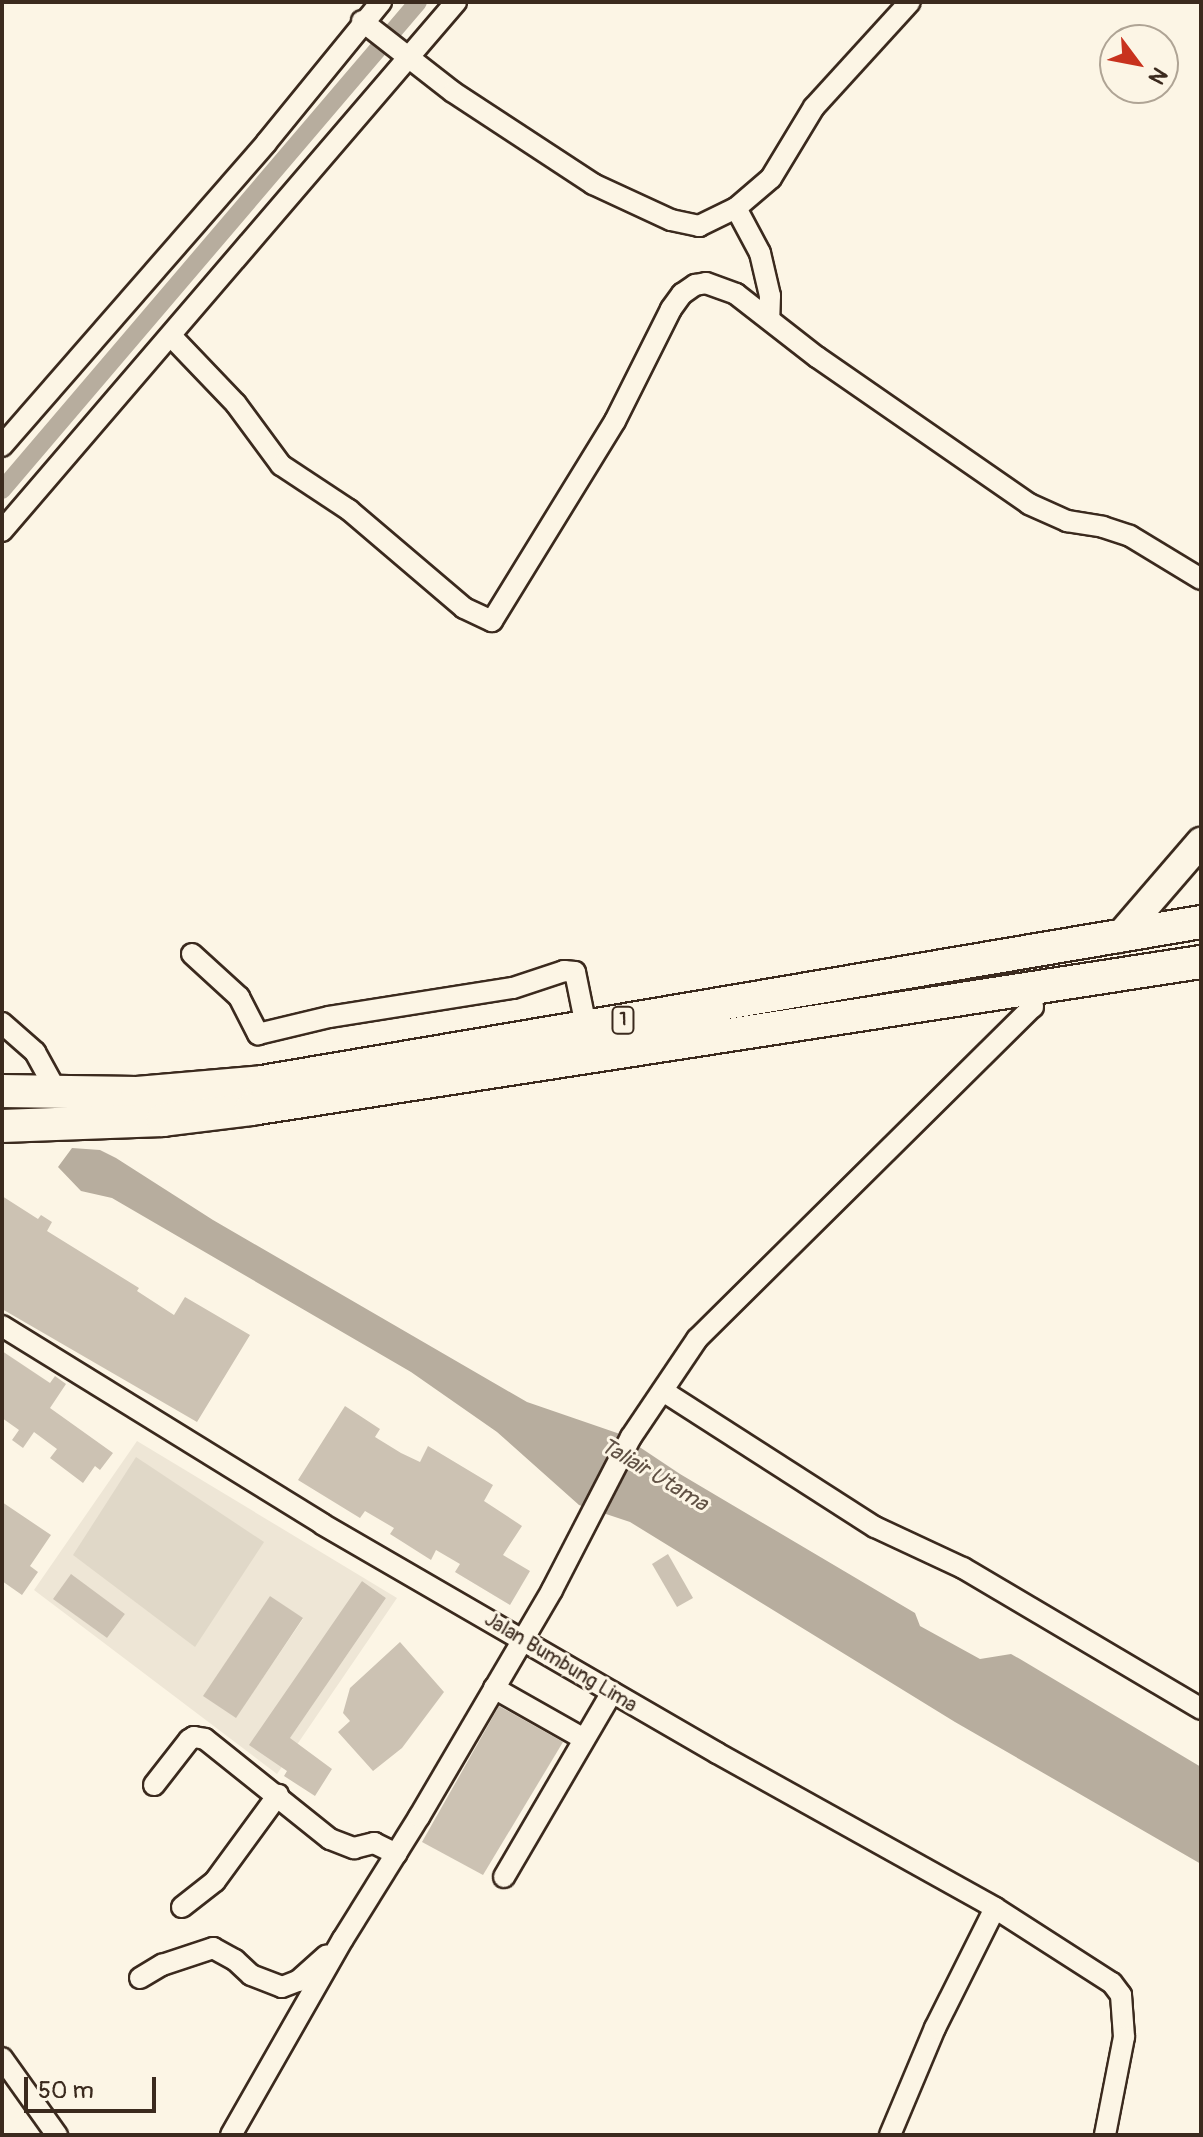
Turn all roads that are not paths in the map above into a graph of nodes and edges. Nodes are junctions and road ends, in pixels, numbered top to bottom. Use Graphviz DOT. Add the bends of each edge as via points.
graph roads {
  1 [pos="381,2"];
  2 [pos="456,2"];
  3 [pos="910,2"];
  4 [pos="366,25"];
  5 [pos="404,55"];
  6 [pos="736,208"];
  7 [pos="769,319"];
  8 [pos="171,336"];
  9 [pos="2,446"];
  10 [pos="2,531"];
  11 [pos="1201,579"];
  12 [pos="1201,842"];
  13 [pos="1201,856"];
  14 [pos="1201,874"];
  15 [pos="1201,922"];
  16 [pos="1118,938"];
  17 [pos="192,954"];
  18 [pos="1201,962"];
  19 [pos="1031,990"];
  20 [pos="584,1018"];
  21 [pos="2,1023"];
  22 [pos="2,1091"];
  23 [pos="50,1092"];
  24 [pos="8,1126"];
  25 [pos="2,1326"];
  26 [pos="663,1391"];
  27 [pos="522,1640"];
  28 [pos="494,1688"];
  29 [pos="612,1692"];
  30 [pos="1201,1709"];
  31 [pos="584,1739"];
  32 [pos="154,1785"];
  33 [pos="278,1795"];
  34 [pos="397,1854"];
  35 [pos="504,1877"];
  36 [pos="182,1907"];
  37 [pos="995,1908"];
  38 [pos="343,1939"];
  39 [pos="140,1978"];
  40 [pos="2,2058"];
  41 [pos="57,2135"];
  42 [pos="231,2135"];
  43 [pos="890,2135"];
  44 [pos="1105,2135"];
  1 -- 4 [label="street"];
  2 -- 5 [label="street"];
  3 -- 6 [label="street" via="823,95 786,148 777,171"];
  4 -- 5 [label="street"];
  4 -- 9 [label="street"];
  5 -- 6 [label="street" via="464,100 614,195 687,226 699,226"];
  5 -- 8 [label="street"];
  6 -- 7 [label="street" via="760,253 770,296"];
  7 -- 8 [label="street" via="721,285 695,285 682,294 583,477 492,621 464,608 349,510 281,465 236,404"];
  7 -- 11 [label="street" via="1029,504 1067,521 1130,536"];
  8 -- 10 [label="street"];
  12 -- 16 [label="main road"];
  13 -- 14 [label="main road"];
  15 -- 16 [label="highway, 1"];
  16 -- 20 [label="highway, 1"];
  17 -- 20 [label="street" via="239,997 258,1034 329,1017 513,988 564,971 575,972"];
  18 -- 19 [label="highway, 1"];
  19 -- 24 [label="highway, 1" via="251,1109 73,1126"];
  19 -- 26 [label="street" via="1033,1007 697,1339"];
  20 -- 23 [label="highway, 1" via="262,1082 137,1093"];
  21 -- 23 [label="street" via="35,1052"];
  22 -- 23 [label="highway, 1"];
  25 -- 27 [label="street, Jalan Bumbung Lima" via="322,1524"];
  26 -- 27 [label="street" via="631,1437"];
  26 -- 30 [label="street" via="875,1527 963,1568"];
  27 -- 28 [label="street"];
  27 -- 29 [label="street, Jalan Bumbung Lima"];
  28 -- 31 [label="street"];
  28 -- 34 [label="street"];
  29 -- 31 [label="street"];
  29 -- 37 [label="street, Jalan Bumbung Lima"];
  31 -- 35 [label="street"];
  32 -- 33 [label="street" via="194,1737 205,1739"];
  33 -- 34 [label="street" via="330,1839 354,1848 374,1843"];
  33 -- 36 [label="street" via="215,1881"];
  34 -- 38 [label="street"];
  37 -- 43 [label="street" via="935,2028"];
  37 -- 44 [label="street, Jalan Bumbung Lima" via="1083,1962 1121,1995 1124,2037"];
  38 -- 39 [label="street" via="298,1981 282,1987 251,1975 213,1948"];
  38 -- 42 [label="street"];
  40 -- 41 [label="street"];
}
